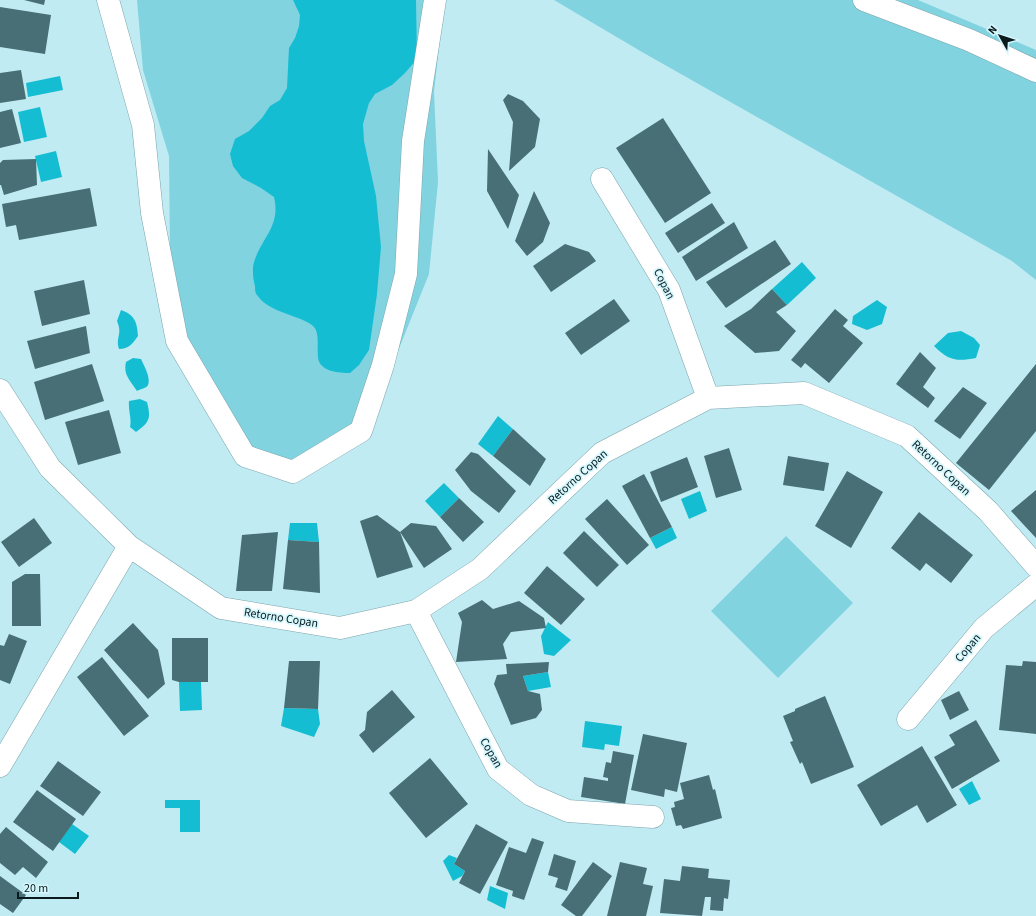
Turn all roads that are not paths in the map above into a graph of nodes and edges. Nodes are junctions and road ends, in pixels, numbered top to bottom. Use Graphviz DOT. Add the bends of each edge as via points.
graph roads {
  1 [pos="108,0"];
  2 [pos="435,0"];
  3 [pos="864,0"];
  4 [pos="1036,71"];
  5 [pos="602,179"];
  6 [pos="0,390"];
  7 [pos="708,398"];
  8 [pos="129,546"];
  9 [pos="1036,566"];
  10 [pos="1036,585"];
  11 [pos="416,611"];
  12 [pos="908,719"];
  13 [pos="0,766"];
  14 [pos="653,817"];
  1 -- 2 [label="street" via="143,125 152,213 177,341 245,456 293,472 361,431 383,365 406,274 413,141"];
  3 -- 4 [label="street" via="969,40"];
  5 -- 7 [label="street, Copan" via="669,290"];
  6 -- 8 [label="street, Retorno Copan" via="50,468"];
  7 -- 9 [label="street, Retorno Copan" via="804,393 907,436 988,510"];
  7 -- 11 [label="street, Retorno Copan" via="602,453 480,569"];
  8 -- 11 [label="street, Retorno Copan" via="221,608 340,628"];
  8 -- 13 [label="street"];
  10 -- 12 [label="street, Copan" via="984,628"];
  11 -- 14 [label="street, Copan" via="498,769 531,795 568,811"];
}
